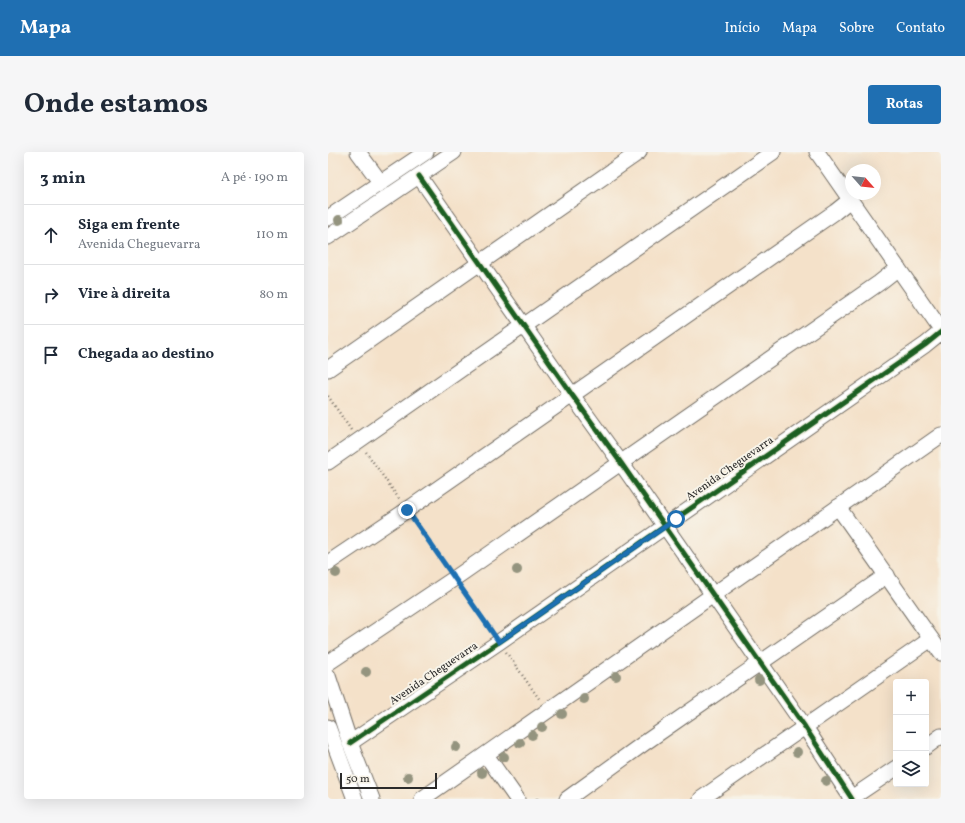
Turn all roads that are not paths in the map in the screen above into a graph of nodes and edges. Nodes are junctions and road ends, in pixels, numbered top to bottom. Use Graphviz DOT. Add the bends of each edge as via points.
graph roads {
  1 [pos="358,152"];
  2 [pos="426,152"];
  3 [pos="454,152"];
  4 [pos="639,152"];
  5 [pos="773,152"];
  6 [pos="818,152"];
  7 [pos="419,176"];
  8 [pos="381,183"];
  9 [pos="845,192"];
  10 [pos="850,200"];
  11 [pos="328,218"];
  12 [pos="328,237"];
  13 [pos="480,263"];
  14 [pos="898,268"];
  15 [pos="525,326"];
  16 [pos="941,331"];
  17 [pos="328,369"];
  18 [pos="572,395"];
  19 [pos="941,436"];
  20 [pos="328,462"];
  21 [pos="621,462"];
  22 [pos="838,507"];
  23 [pos="664,526"];
  24 [pos="328,563"];
  25 [pos="886,575"];
  26 [pos="713,595"];
  27 [pos="931,639"];
  28 [pos="941,653"];
  29 [pos="328,663"];
  30 [pos="760,663"];
  31 [pos="328,676"];
  32 [pos="328,727"];
  33 [pos="805,727"];
  34 [pos="941,736"];
  35 [pos="350,743"];
  36 [pos="929,745"];
  37 [pos="331,747"];
  38 [pos="486,755"];
  39 [pos="893,770"];
  40 [pos="355,799"];
  41 [pos="372,799"];
  42 [pos="422,799"];
  43 [pos="517,799"];
  44 [pos="567,799"];
  45 [pos="701,799"];
  46 [pos="851,799"];
  1 -- 8 [label="street"];
  2 -- 8 [label="street"];
  3 -- 7 [label="street"];
  4 -- 13 [label="street"];
  5 -- 15 [label="street"];
  6 -- 9 [label="street"];
  7 -- 12 [label="street"];
  7 -- 13 [label="street"];
  8 -- 11 [label="street"];
  10 -- 14 [label="street"];
  10 -- 18 [label="street"];
  13 -- 15 [label="street"];
  13 -- 17 [label="street"];
  14 -- 16 [label="street"];
  14 -- 21 [label="street"];
  15 -- 18 [label="street"];
  15 -- 20 [label="street"];
  16 -- 23 [label="street, Avenida Cheguevarra" via="912,354"];
  18 -- 21 [label="street"];
  18 -- 24 [label="street"];
  19 -- 22 [label="street"];
  21 -- 23 [label="street"];
  21 -- 29 [label="street"];
  22 -- 25 [label="street"];
  22 -- 26 [label="street"];
  23 -- 26 [label="street"];
  23 -- 35 [label="street, Avenida Cheguevarra"];
  25 -- 27 [label="street"];
  25 -- 30 [label="street"];
  26 -- 30 [label="street"];
  26 -- 38 [label="street"];
  27 -- 28 [label="street"];
  27 -- 33 [label="street"];
  30 -- 33 [label="street"];
  30 -- 44 [label="street"];
  31 -- 35 [label="street"];
  32 -- 37 [label="street"];
  33 -- 45 [label="street"];
  33 -- 46 [label="street"];
  34 -- 36 [label="street"];
  35 -- 41 [label="street"];
  37 -- 40 [label="street"];
  38 -- 42 [label="street"];
  38 -- 43 [label="street"];
  39 -- 46 [label="street"];
}
